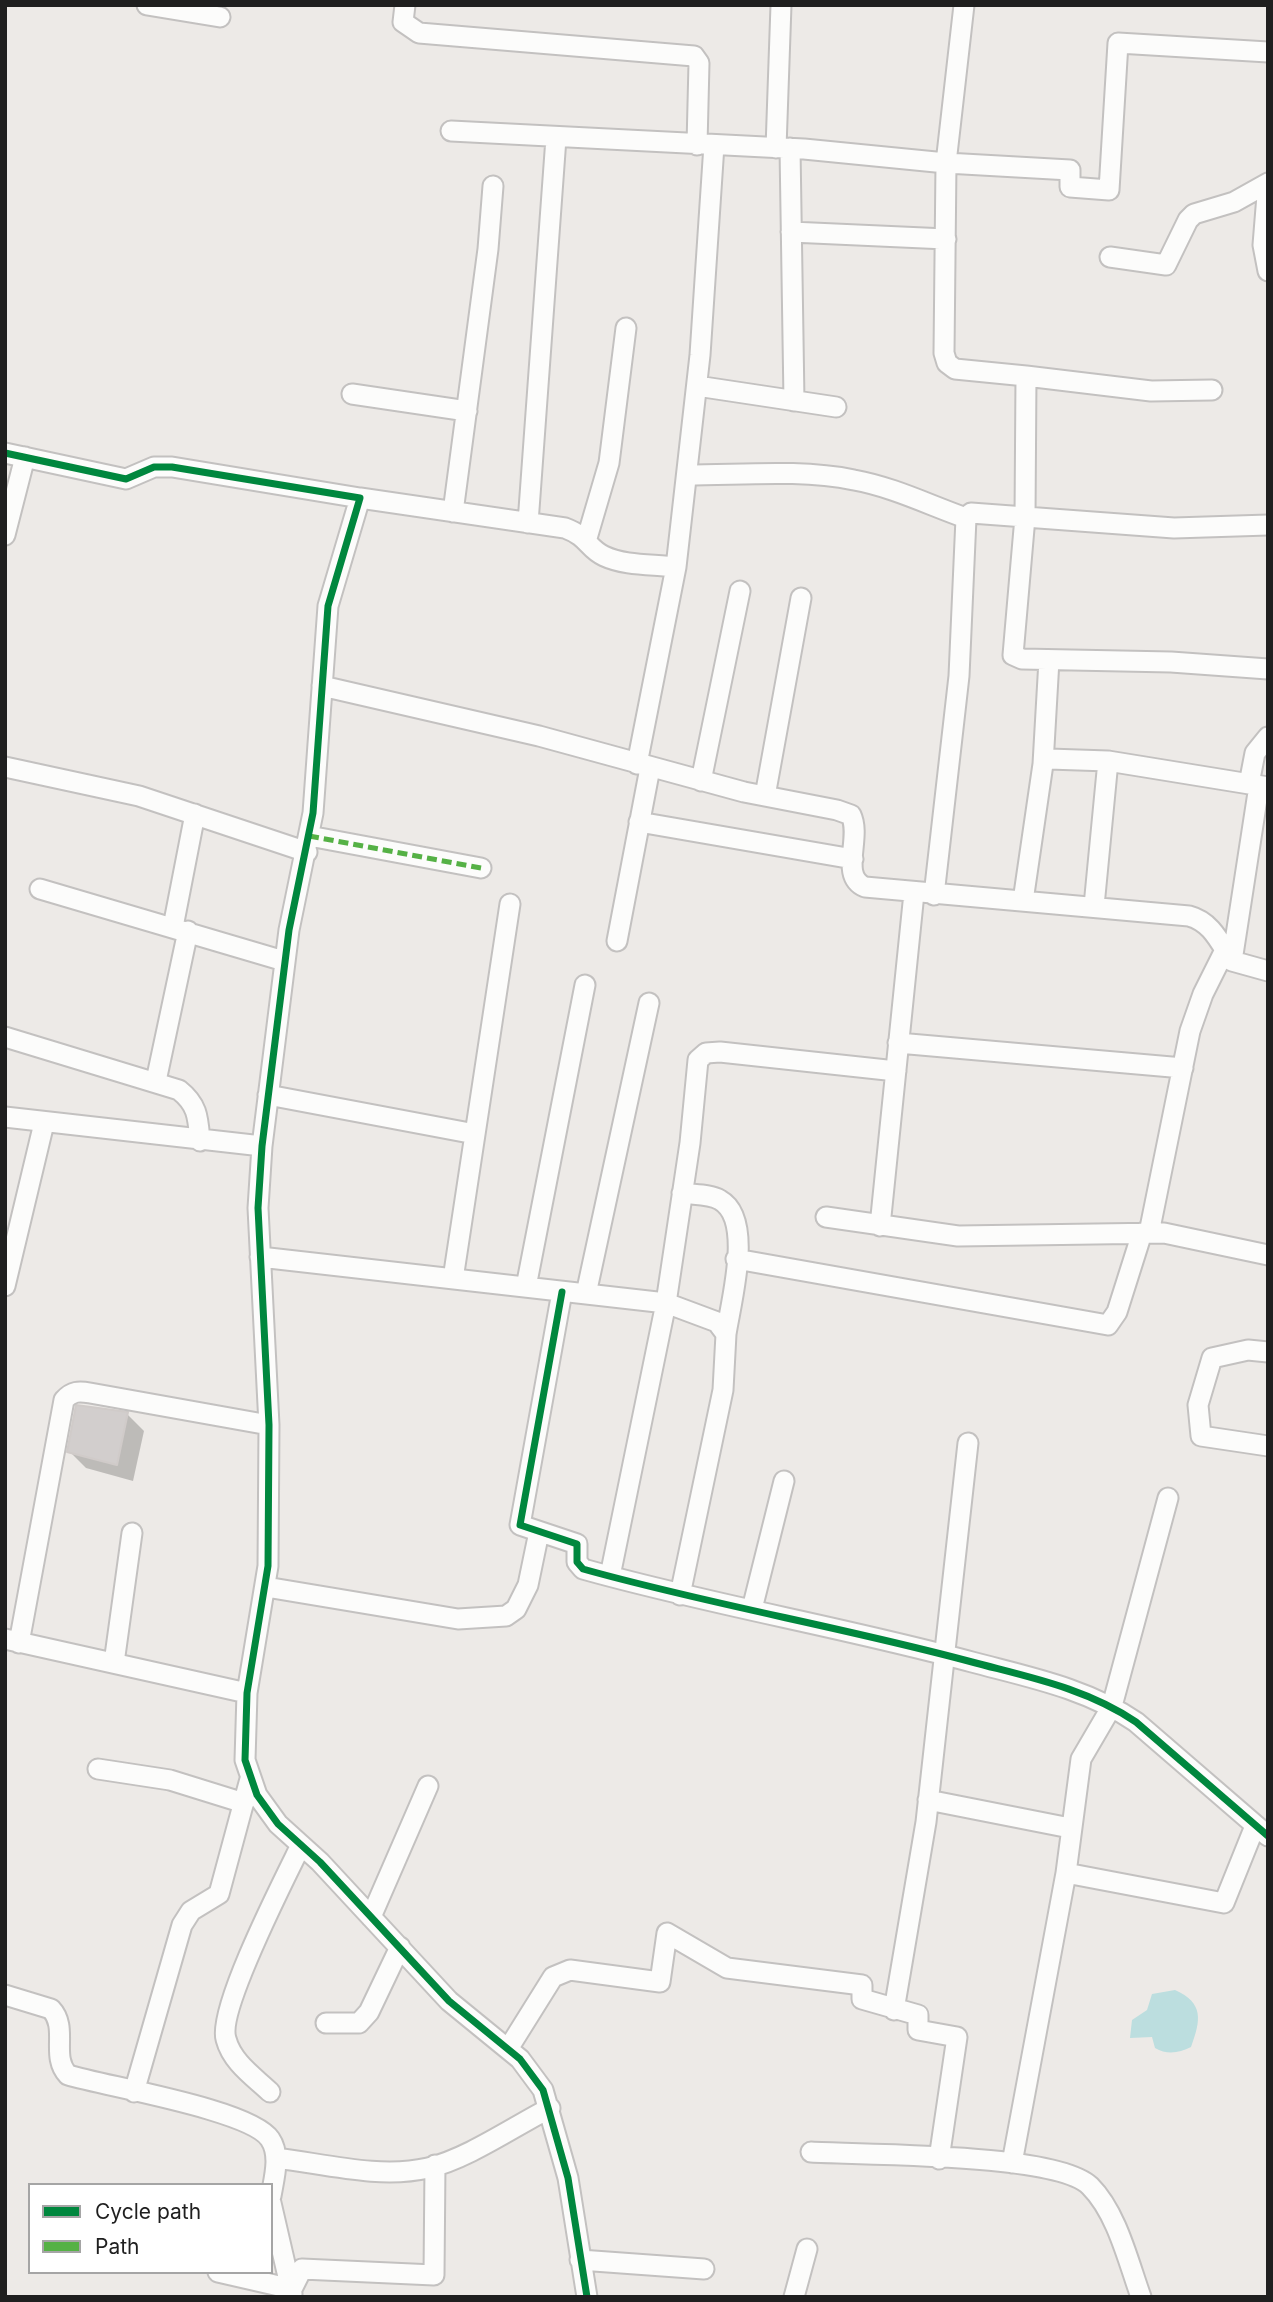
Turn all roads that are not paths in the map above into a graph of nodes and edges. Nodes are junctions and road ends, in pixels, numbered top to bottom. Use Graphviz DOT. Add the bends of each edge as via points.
graph roads {
  1 [pos="147,5"];
  2 [pos="405,5"];
  3 [pos="780,5"];
  4 [pos="964,5"];
  5 [pos="220,17"];
  6 [pos="1268,52"];
  7 [pos="451,131"];
  8 [pos="556,138"];
  9 [pos="706,145"];
  10 [pos="783,148"];
  11 [pos="946,163"];
  12 [pos="1268,183"];
  13 [pos="493,186"];
  14 [pos="791,232"];
  15 [pos="946,239"];
  16 [pos="1110,257"];
  17 [pos="1268,271"];
  18 [pos="626,328"];
  19 [pos="1026,376"];
  20 [pos="697,386"];
  21 [pos="1212,390"];
  22 [pos="352,394"];
  23 [pos="794,401"];
  24 [pos="836,407"];
  25 [pos="467,411"];
  26 [pos="5,453"];
  27 [pos="25,457"];
  28 [pos="687,475"];
  29 [pos="360,498"];
  30 [pos="453,512"];
  31 [pos="1026,517"];
  32 [pos="966,518"];
  33 [pos="528,523"];
  34 [pos="1268,524"];
  35 [pos="5,535"];
  36 [pos="587,538"];
  37 [pos="676,567"];
  38 [pos="740,592"];
  39 [pos="801,597"];
  40 [pos="1049,660"];
  41 [pos="1268,669"];
  42 [pos="322,686"];
  43 [pos="1268,737"];
  44 [pos="1108,761"];
  45 [pos="1043,764"];
  46 [pos="643,766"];
  47 [pos="5,767"];
  48 [pos="701,781"];
  49 [pos="1259,786"];
  50 [pos="765,796"];
  51 [pos="195,814"];
  52 [pos="639,822"];
  53 [pos="308,844"];
  54 [pos="853,859"];
  55 [pos="481,868"];
  56 [pos="40,889"];
  57 [pos="914,892"];
  58 [pos="934,895"];
  59 [pos="1023,901"];
  60 [pos="510,904"];
  61 [pos="1094,906"];
  62 [pos="181,929"];
  63 [pos="617,941"];
  64 [pos="1229,956"];
  65 [pos="284,961"];
  66 [pos="1268,971"];
  67 [pos="584,985"];
  68 [pos="649,1003"];
  69 [pos="5,1037"];
  70 [pos="898,1043"];
  71 [pos="1183,1068"];
  72 [pos="896,1071"];
  73 [pos="156,1081"];
  74 [pos="268,1095"];
  75 [pos="5,1117"];
  76 [pos="44,1123"];
  77 [pos="475,1134"];
  78 [pos="200,1141"];
  79 [pos="262,1146"];
  80 [pos="682,1193"];
  81 [pos="825,1217"];
  82 [pos="880,1226"];
  83 [pos="1146,1233"];
  84 [pos="1268,1255"];
  85 [pos="260,1256"];
  86 [pos="736,1259"];
  87 [pos="453,1279"];
  88 [pos="5,1286"];
  89 [pos="526,1287"];
  90 [pos="562,1292"];
  91 [pos="586,1294"];
  92 [pos="666,1304"];
  93 [pos="726,1334"];
  94 [pos="1268,1352"];
  95 [pos="269,1426"];
  96 [pos="968,1443"];
  97 [pos="1268,1446"];
  98 [pos="784,1481"];
  99 [pos="1168,1498"];
  100 [pos="540,1532"];
  101 [pos="132,1533"];
  102 [pos="610,1576"];
  103 [pos="266,1587"];
  104 [pos="680,1595"];
  105 [pos="752,1609"];
  106 [pos="12,1641"];
  107 [pos="945,1655"];
  108 [pos="114,1663"];
  109 [pos="247,1693"];
  110 [pos="1112,1706"];
  111 [pos="98,1769"];
  112 [pos="250,1779"];
  113 [pos="428,1786"];
  114 [pos="928,1800"];
  115 [pos="244,1803"];
  116 [pos="1070,1828"];
  117 [pos="1262,1831"];
  118 [pos="301,1845"];
  119 [pos="1066,1873"];
  120 [pos="371,1917"];
  121 [pos="400,1947"];
  122 [pos="5,1995"];
  123 [pos="894,2010"];
  124 [pos="326,2023"];
  125 [pos="508,2049"];
  126 [pos="134,2092"];
  127 [pos="270,2092"];
  128 [pos="550,2108"];
  129 [pos="811,2152"];
  130 [pos="276,2158"];
  131 [pos="939,2159"];
  132 [pos="1012,2163"];
  133 [pos="435,2165"];
  134 [pos="273,2183"];
  135 [pos="273,2212"];
  136 [pos="807,2249"];
  137 [pos="580,2260"];
  138 [pos="704,2269"];
  139 [pos="225,2274"];
  140 [pos="292,2293"];
  141 [pos="587,2297"];
  142 [pos="794,2297"];
  143 [pos="1141,2297"];
  1 -- 5 [label="street"];
  2 -- 9 [label="street" via="403,22 419,33 694,56 699,63"];
  3 -- 10 [label="street"];
  4 -- 11 [label="street"];
  6 -- 11 [label="street" via="1118,43 1109,190 1070,187 1070,170"];
  7 -- 8 [label="street"];
  8 -- 9 [label="street"];
  8 -- 33 [label="street"];
  9 -- 10 [label="street"];
  9 -- 20 [label="street"];
  10 -- 11 [label="street"];
  10 -- 14 [label="street"];
  11 -- 15 [label="street"];
  12 -- 16 [label="street" via="1234,202 1194,214 1166,265"];
  12 -- 17 [label="street" via="1263,245"];
  13 -- 25 [label="street"];
  14 -- 15 [label="street"];
  14 -- 23 [label="street"];
  15 -- 19 [label="street" via="947,363 956,369"];
  18 -- 36 [label="street" via="609,463"];
  19 -- 21 [label="street" via="1151,391"];
  19 -- 31 [label="street"];
  20 -- 23 [label="street"];
  20 -- 28 [label="street"];
  22 -- 25 [label="street"];
  23 -- 24 [label="street"];
  25 -- 30 [label="street"];
  26 -- 27 [label="street"];
  27 -- 29 [label="street" via="126,480 154,467 172,467"];
  27 -- 35 [label="street"];
  28 -- 32 [label="street" via="852,479"];
  28 -- 37 [label="street"];
  29 -- 30 [label="street"];
  29 -- 42 [label="street" via="328,606"];
  30 -- 33 [label="street"];
  31 -- 32 [label="street" via="971,513"];
  31 -- 34 [label="street" via="1174,528"];
  31 -- 40 [label="street" via="1013,655"];
  32 -- 58 [label="street" via="958,676"];
  33 -- 36 [label="street" via="565,528"];
  36 -- 37 [label="street" via="606,557"];
  37 -- 46 [label="street"];
  38 -- 48 [label="street"];
  39 -- 50 [label="street"];
  40 -- 41 [label="street"];
  40 -- 45 [label="street"];
  42 -- 46 [label="street" via="539,736"];
  42 -- 53 [label="street"];
  43 -- 49 [label="street" via="1255,753"];
  44 -- 45 [label="street" via="1049,760"];
  44 -- 49 [label="street"];
  44 -- 61 [label="street"];
  45 -- 59 [label="street"];
  46 -- 48 [label="street"];
  46 -- 52 [label="street"];
  47 -- 51 [label="street" via="139,796"];
  48 -- 50 [label="street"];
  49 -- 64 [label="street"];
  50 -- 54 [label="street" via="851,815 856,826"];
  51 -- 53 [label="street"];
  51 -- 62 [label="street"];
  52 -- 54 [label="street"];
  52 -- 63 [label="street"];
  53 -- 55 [label="street"];
  53 -- 65 [label="street"];
  54 -- 57 [label="street" via="851,876 856,883"];
  56 -- 62 [label="street"];
  57 -- 58 [label="street"];
  57 -- 70 [label="street"];
  58 -- 59 [label="street"];
  59 -- 61 [label="street"];
  60 -- 77 [label="street"];
  61 -- 64 [label="street" via="1200,919"];
  62 -- 65 [label="street"];
  62 -- 73 [label="street"];
  64 -- 66 [label="street"];
  64 -- 71 [label="street" via="1196,1014"];
  65 -- 74 [label="street"];
  67 -- 89 [label="street"];
  68 -- 91 [label="street"];
  69 -- 73 [label="street"];
  70 -- 71 [label="street"];
  70 -- 72 [label="street"];
  71 -- 83 [label="street"];
  72 -- 80 [label="street" via="706,1052 698,1060 695,1074"];
  72 -- 82 [label="street"];
  73 -- 78 [label="street" via="191,1099 198,1112"];
  74 -- 77 [label="street"];
  74 -- 79 [label="street"];
  75 -- 76 [label="street"];
  76 -- 78 [label="street"];
  76 -- 88 [label="street"];
  77 -- 87 [label="street"];
  78 -- 79 [label="street"];
  79 -- 85 [label="street"];
  80 -- 86 [label="street" via="718,1198 729,1207 738,1224"];
  80 -- 92 [label="street"];
  81 -- 82 [label="street"];
  82 -- 83 [label="street" via="958,1236"];
  83 -- 84 [label="street"];
  83 -- 86 [label="street" via="1108,1325"];
  85 -- 87 [label="street"];
  85 -- 95 [label="street"];
  86 -- 93 [label="street"];
  87 -- 89 [label="street"];
  89 -- 90 [label="street"];
  90 -- 91 [label="street"];
  90 -- 100 [label="street" via="519,1520 524,1528"];
  91 -- 92 [label="street"];
  92 -- 93 [label="street" via="717,1322"];
  92 -- 102 [label="street"];
  93 -- 104 [label="street" via="723,1390"];
  94 -- 97 [label="street" via="1248,1350 1212,1358 1198,1405 1201,1436"];
  95 -- 103 [label="street"];
  95 -- 106 [label="street" via="78,1391 69,1395 64,1400"];
  96 -- 107 [label="street"];
  98 -- 105 [label="street"];
  99 -- 110 [label="street"];
  100 -- 102 [label="street" via="578,1544 579,1567"];
  100 -- 103 [label="street" via="528,1585 516,1609 506,1616 458,1619"];
  101 -- 108 [label="street"];
  102 -- 104 [label="street"];
  103 -- 109 [label="street"];
  104 -- 105 [label="street"];
  105 -- 107 [label="street"];
  106 -- 108 [label="street"];
  107 -- 110 [label="street" via="1073,1689"];
  107 -- 114 [label="street"];
  108 -- 109 [label="street"];
  109 -- 112 [label="street" via="243,1743"];
  110 -- 116 [label="street" via="1081,1759"];
  110 -- 117 [label="street"];
  111 -- 115 [label="street" via="170,1780"];
  112 -- 115 [label="street"];
  112 -- 118 [label="street" via="278,1824"];
  113 -- 120 [label="street"];
  114 -- 116 [label="street"];
  114 -- 123 [label="street"];
  115 -- 126 [label="street" via="219,1894 191,1911 182,1925"];
  116 -- 119 [label="street"];
  117 -- 119 [label="street" via="1224,1903"];
  118 -- 120 [label="street"];
  118 -- 127 [label="street" via="226,2017 225,2036 232,2055"];
  119 -- 132 [label="street"];
  120 -- 121 [label="street"];
  121 -- 124 [label="street" via="369,2012 359,2023"];
  121 -- 125 [label="street" via="472,2023"];
  122 -- 126 [label="street" via="56,2014 59,2059 68,2075"];
  123 -- 125 [label="street" via="862,1999 862,1985 727,1968 667,1933 660,1982 570,1969 553,1977"];
  123 -- 131 [label="street" via="918,2015 918,2031 957,2037"];
  125 -- 128 [label="street" via="534,2077"];
  126 -- 130 [label="street" via="225,2114 260,2128 271,2140"];
  128 -- 133 [label="street"];
  128 -- 137 [label="street" via="568,2178"];
  129 -- 131 [label="street"];
  130 -- 133 [label="street" via="393,2172"];
  130 -- 134 [label="street"];
  131 -- 132 [label="street"];
  132 -- 143 [label="street" via="1071,2175 1087,2183 1101,2199"];
  133 -- 140 [label="street" via="434,2276 302,2269"];
  135 -- 140 [label="street"];
  136 -- 142 [label="street"];
  137 -- 138 [label="street"];
  137 -- 141 [label="street"];
  139 -- 140 [label="street"];
}
